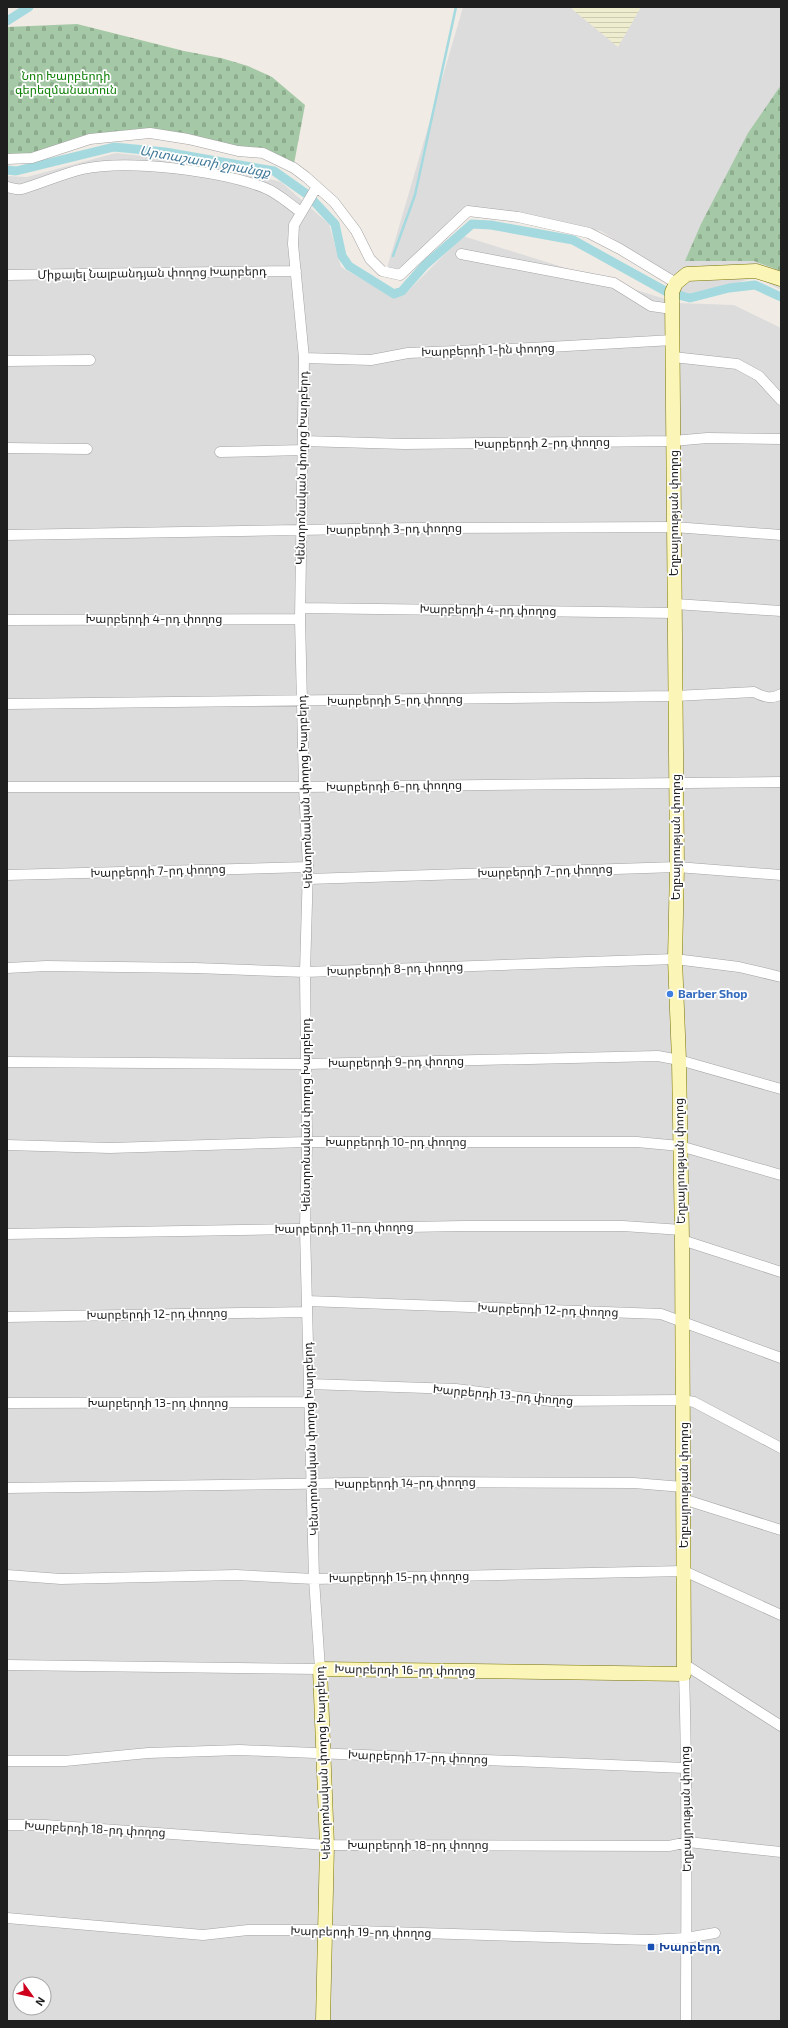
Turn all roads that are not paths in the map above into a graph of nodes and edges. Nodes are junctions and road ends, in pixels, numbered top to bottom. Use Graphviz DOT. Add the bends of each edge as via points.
graph roads {
  1 [pos="7,159"];
  2 [pos="7,187"];
  3 [pos="316,188"];
  4 [pos="301,212"];
  5 [pos="462,254"];
  6 [pos="296,271"];
  7 [pos="7,275"];
  8 [pos="781,279"];
  9 [pos="673,295"];
  10 [pos="673,340"];
  11 [pos="673,357"];
  12 [pos="304,358"];
  13 [pos="90,360"];
  14 [pos="7,361"];
  15 [pos="781,400"];
  16 [pos="781,439"];
  17 [pos="674,441"];
  18 [pos="303,445"];
  19 [pos="7,448"];
  20 [pos="87,449"];
  21 [pos="220,452"];
  22 [pos="674,527"];
  23 [pos="302,530"];
  24 [pos="7,535"];
  25 [pos="781,535"];
  26 [pos="301,608"];
  27 [pos="675,609"];
  28 [pos="781,611"];
  29 [pos="300,618"];
  30 [pos="7,620"];
  31 [pos="781,694"];
  32 [pos="675,696"];
  33 [pos="301,702"];
  34 [pos="7,704"];
  35 [pos="676,782"];
  36 [pos="781,782"];
  37 [pos="304,787"];
  38 [pos="7,788"];
  39 [pos="677,867"];
  40 [pos="308,868"];
  41 [pos="7,875"];
  42 [pos="781,875"];
  43 [pos="308,879"];
  44 [pos="675,959"];
  45 [pos="7,968"];
  46 [pos="305,972"];
  47 [pos="781,977"];
  48 [pos="679,1060"];
  49 [pos="7,1062"];
  50 [pos="306,1064"];
  51 [pos="781,1089"];
  52 [pos="307,1142"];
  53 [pos="7,1145"];
  54 [pos="680,1146"];
  55 [pos="781,1175"];
  56 [pos="305,1229"];
  57 [pos="7,1234"];
  58 [pos="682,1235"];
  59 [pos="781,1272"];
  60 [pos="307,1306"];
  61 [pos="7,1317"];
  62 [pos="682,1322"];
  63 [pos="781,1358"];
  64 [pos="309,1384"];
  65 [pos="684,1400"];
  66 [pos="309,1402"];
  67 [pos="7,1403"];
  68 [pos="781,1448"];
  69 [pos="312,1485"];
  70 [pos="7,1488"];
  71 [pos="683,1493"];
  72 [pos="781,1530"];
  73 [pos="684,1571"];
  74 [pos="7,1575"];
  75 [pos="314,1579"];
  76 [pos="781,1614"];
  77 [pos="7,1665"];
  78 [pos="320,1669"];
  79 [pos="684,1669"];
  80 [pos="781,1726"];
  81 [pos="324,1753"];
  82 [pos="7,1761"];
  83 [pos="686,1768"];
  84 [pos="7,1825"];
  85 [pos="688,1842"];
  86 [pos="327,1845"];
  87 [pos="781,1852"];
  88 [pos="7,1918"];
  89 [pos="324,1930"];
  90 [pos="715,1933"];
  91 [pos="686,1938"];
  92 [pos="323,2021"];
  93 [pos="686,2021"];
  1 -- 3 [label="street" via="32,158 90,139 150,133 238,151 263,153 294,168"];
  2 -- 4 [label="street" via="21,189 52,177 84,169 115,165 151,167 238,178 267,189"];
  3 -- 4 [label="street, Կենտրոնական փողոց Խարբերդ"];
  3 -- 9 [label="street" via="334,202 356,231 370,260 382,271 400,275 468,211 518,217 589,233 620,249"];
  4 -- 6 [label="street, Կենտրոնական փողոց Խարբերդ" via="294,226"];
  5 -- 9 [label="street" via="614,283 651,306"];
  6 -- 7 [label="street, Միքայել Նալբանդյան փողոց Խարբերդ"];
  6 -- 12 [label="street, Կենտրոնական փողոց Խարբերդ"];
  8 -- 9 [label="street" via="756,271 687,274"];
  9 -- 10 [label="street, Եղբայրության փողոց"];
  10 -- 11 [label="street, Եղբայրության փողոց"];
  10 -- 12 [label="street, Խարբերդի 1-ին փողոց" via="408,353 371,360"];
  11 -- 15 [label="street" via="738,364 759,376"];
  11 -- 17 [label="street, Եղբայրության փողոց"];
  12 -- 18 [label="street, Կենտրոնական փողոց Խարբերդ"];
  13 -- 14 [label="street"];
  16 -- 17 [label="street, Խարբերդի 2-րդ փողոց" via="707,438"];
  17 -- 18 [label="street, Խարբերդի 2-րդ փողոց"];
  17 -- 22 [label="street, Եղբայրության փողոց"];
  18 -- 21 [label="street, Խարբերդի 2-րդ փողոց"];
  18 -- 23 [label="street, Կենտրոնական փողոց Խարբերդ"];
  19 -- 20 [label="street"];
  22 -- 23 [label="street, Խարբերդի 3-րդ փողոց"];
  22 -- 25 [label="street, Խարբերդի 3-րդ փողոց"];
  22 -- 27 [label="street, Եղբայրության փողոց"];
  23 -- 24 [label="street, Խարբերդի 3-րդ փողոց"];
  23 -- 26 [label="street, Կենտրոնական փողոց Խարբերդ"];
  26 -- 27 [label="street, Խարբերդի 4-րդ փողոց"];
  26 -- 29 [label="street, Կենտրոնական փողոց Խարբերդ"];
  27 -- 28 [label="street, Խարբերդի 4-րդ փողոց"];
  27 -- 32 [label="street, Եղբայրության փողոց"];
  29 -- 30 [label="street, Խարբերդի 4-րդ փողոց"];
  29 -- 33 [label="street, Կենտրոնական փողոց Խարբերդ"];
  31 -- 32 [label="street, Խարբերդի 5-րդ փողոց" via="775,698 764,697 754,692"];
  32 -- 33 [label="street, Խարբերդի 5-րդ փողոց"];
  32 -- 35 [label="street, Եղբայրության փողոց"];
  33 -- 34 [label="street, Խարբերդի 5-րդ փողոց"];
  33 -- 37 [label="street, Կենտրոնական փողոց Խարբերդ"];
  35 -- 36 [label="street, Խարբերդի 6-րդ փողոց"];
  35 -- 37 [label="street, Խարբերդի 6-րդ փողոց"];
  35 -- 39 [label="street, Եղբայրության փողոց"];
  37 -- 38 [label="street, Խարբերդի 6-րդ փողոց"];
  37 -- 40 [label="street, Կենտրոնական փողոց Խարբերդ"];
  39 -- 42 [label="street, Խարբերդի 7-րդ փողոց"];
  39 -- 43 [label="street, Խարբերդի 7-րդ փողոց"];
  39 -- 44 [label="street, Եղբայրության փողոց"];
  40 -- 41 [label="street, Խարբերդի 7-րդ փողոց"];
  40 -- 43 [label="street, Կենտրոնական փողոց Խարբերդ"];
  43 -- 46 [label="street, Կենտրոնական փողոց Խարբերդ"];
  44 -- 46 [label="street, Խարբերդի 8-րդ փողոց"];
  44 -- 47 [label="street, Խարբերդի 8-րդ փողոց" via="739,967"];
  44 -- 48 [label="street, Եղբայրության փողոց"];
  45 -- 46 [label="street, Խարբերդի 8-րդ փողոց" via="195,968"];
  46 -- 50 [label="street, Կենտրոնական փողոց Խարբերդ"];
  48 -- 50 [label="street, Խարբերդի 9-րդ փողոց" via="658,1056"];
  48 -- 51 [label="street, Խարբերդի 9-րդ փողոց"];
  48 -- 54 [label="street, Եղբայրության փողոց"];
  49 -- 50 [label="street, Խարբերդի 9-րդ փողոց"];
  50 -- 52 [label="street, Կենտրոնական փողոց Խարբերդ"];
  52 -- 53 [label="street, Խարբերդի 10-րդ փողոց" via="110,1148"];
  52 -- 54 [label="street, Խարբերդի 10-րդ փողոց" via="637,1142"];
  52 -- 56 [label="street, Կենտրոնական փողոց Խարբերդ"];
  54 -- 55 [label="street, Խարբերդի 10-րդ փողոց"];
  54 -- 58 [label="street, Եղբայրության փողոց"];
  56 -- 57 [label="street, Խարբերդի 11-րդ փողոց"];
  56 -- 58 [label="street, Խարբերդի 11-րդ փողոց" via="607,1226"];
  56 -- 60 [label="street, Կենտրոնական փողոց Խարբերդ"];
  58 -- 59 [label="street, Խարբերդի 11-րդ փողոց"];
  58 -- 62 [label="street, Եղբայրության փողոց"];
  60 -- 61 [label="street, Խարբերդի 12-րդ փողոց"];
  60 -- 62 [label="street, Խարբերդի 12-րդ փողոց" via="661,1314"];
  60 -- 64 [label="street, Կենտրոնական փողոց Խարբերդ"];
  62 -- 63 [label="street, Խարբերդի 12-րդ փողոց"];
  62 -- 65 [label="street, Եղբայրության փողոց"];
  64 -- 65 [label="street, Խարբերդի 13-րդ փողոց" via="456,1390 551,1401"];
  64 -- 66 [label="street, Կենտրոնական փողոց Խարբերդ"];
  65 -- 68 [label="street, Խարբերդի 13-րդ փողոց" via="694,1402"];
  65 -- 71 [label="street, Եղբայրության փողոց"];
  66 -- 67 [label="street, Խարբերդի 13-րդ փողոց"];
  66 -- 69 [label="street, Կենտրոնական փողոց Խարբերդ"];
  69 -- 70 [label="street, Խարբերդի 14-րդ փողոց"];
  69 -- 71 [label="street, Խարբերդի 14-րդ փողոց" via="422,1482 634,1483"];
  69 -- 75 [label="street, Կենտրոնական փողոց Խարբերդ"];
  71 -- 72 [label="street, Խարբերդի 14-րդ փողոց"];
  71 -- 73 [label="street, Եղբայրության փողոց"];
  73 -- 75 [label="street, Խարբերդի 15-րդ փողոց"];
  73 -- 76 [label="street, Խարբերդի 15-րդ փողոց"];
  73 -- 79 [label="street, Եղբայրության փողոց"];
  74 -- 75 [label="street, Խարբերդի 15-րդ փողոց" via="61,1579 236,1575"];
  75 -- 78 [label="street, Կենտրոնական փողոց Խարբերդ"];
  77 -- 78 [label="street, Խարբերդի 16-րդ փողոց"];
  78 -- 79 [label="street, Խարբերդի 16-րդ փողոց"];
  78 -- 81 [label="street, Կենտրոնական փողոց Խարբերդ"];
  79 -- 80 [label="street"];
  79 -- 83 [label="street, Եղբայրության փողոց"];
  81 -- 82 [label="street, Խարբերդի 17-րդ փողոց" via="240,1750 148,1753 65,1762"];
  81 -- 83 [label="street, Խարբերդի 17-րդ փողոց"];
  81 -- 86 [label="street, Կենտրոնական փողոց Խարբերդ"];
  83 -- 85 [label="street, Եղբայրության փողոց"];
  84 -- 86 [label="street, Խարբերդի 18-րդ փողոց" via="45,1825"];
  85 -- 86 [label="street, Խարբերդի 18-րդ փողոց" via="669,1846"];
  85 -- 87 [label="street, Խարբերդի 18-րդ փողոց"];
  85 -- 91 [label="street, Եղբայրության փողոց"];
  86 -- 89 [label="street, Կենտրոնական փողոց Խարբերդ"];
  88 -- 89 [label="street, Խարբերդի 19-րդ փողոց" via="203,1935 248,1930"];
  89 -- 91 [label="street, Խարբերդի 19-րդ փողոց" via="650,1940"];
  89 -- 92 [label="street, Կենտրոնական փողոց Խարբերդ"];
  90 -- 91 [label="street, Խարբերդի 19-րդ փողոց"];
  91 -- 93 [label="street, Եղբայրության փողոց"];
}
